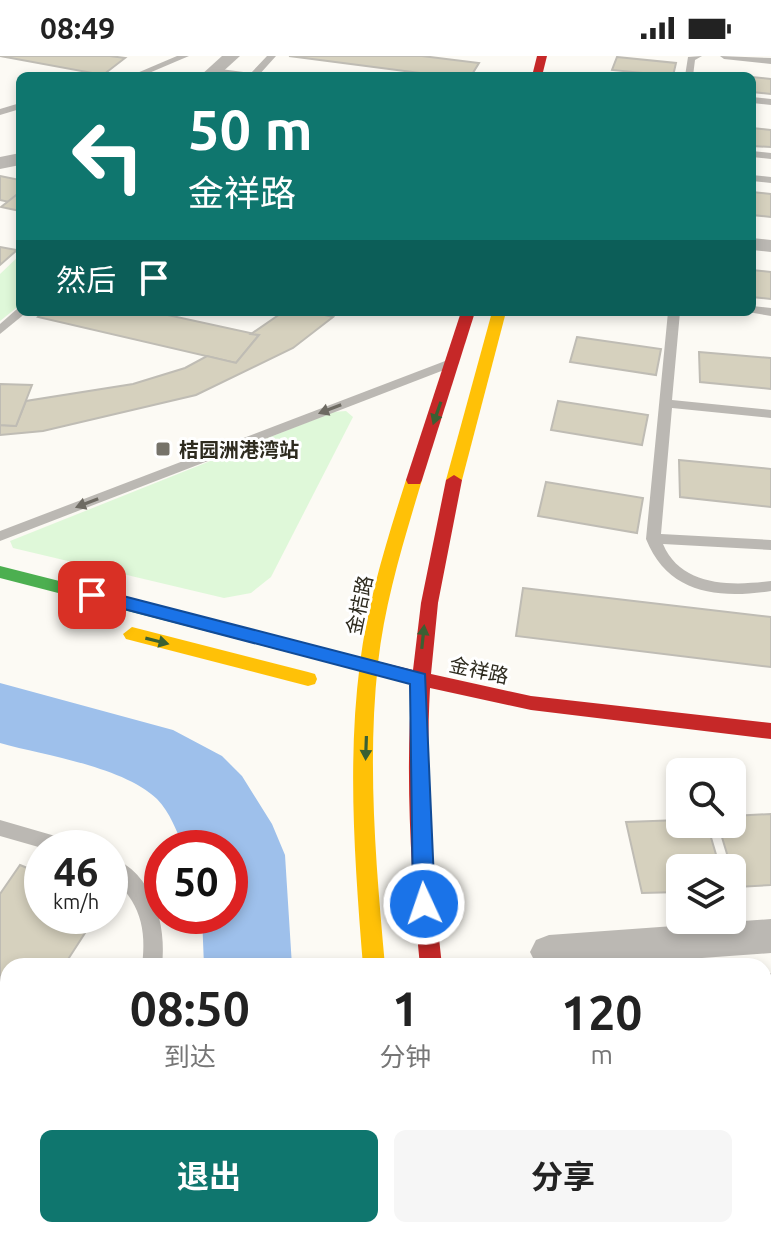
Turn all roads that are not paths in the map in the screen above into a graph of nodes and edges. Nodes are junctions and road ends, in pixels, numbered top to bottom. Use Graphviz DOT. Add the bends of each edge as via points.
graph roads {
  1 [pos="185,56"];
  2 [pos="232,56"];
  3 [pos="272,56"];
  4 [pos="698,56"];
  5 [pos="724,56"];
  6 [pos="771,61"];
  7 [pos="144,72"];
  8 [pos="212,72"];
  9 [pos="257,72"];
  10 [pos="689,72"];
  11 [pos="16,316"];
  12 [pos="467,316"];
  13 [pos="498,316"];
  14 [pos="674,316"];
  15 [pos="0,330"];
  16 [pos="455,361"];
  17 [pos="665,403"];
  18 [pos="771,414"];
  19 [pos="0,536"];
  20 [pos="653,539"];
  21 [pos="771,545"];
  22 [pos="0,572"];
  23 [pos="771,586"];
  24 [pos="117,631"];
  25 [pos="370,668"];
  26 [pos="419,679"];
  27 [pos="324,683"];
  28 [pos="412,699"];
  29 [pos="531,703"];
  30 [pos="771,731"];
  31 [pos="0,828"];
  32 [pos="24,835"];
  33 [pos="128,879"];
  34 [pos="771,936"];
  35 [pos="549,952"];
  36 [pos="153,958"];
  37 [pos="374,958"];
  38 [pos="430,958"];
  1 -- 7 [label="lane"];
  2 -- 8 [label="street"];
  3 -- 9 [label="lane"];
  4 -- 10 [label="lane" via="691,59"];
  5 -- 6 [label="lane"];
  11 -- 15 [label="lane"];
  12 -- 16 [label="main road, 金桔路"];
  26 -- 13 [label="main road, one-way" via="432,579"];
  14 -- 17 [label="lane"];
  16 -- 19 [label="lane, one-way"];
  16 -- 25 [label="main road, 金桔路, one-way" via="389,571"];
  17 -- 18 [label="lane"];
  17 -- 20 [label="lane"];
  20 -- 21 [label="lane"];
  20 -- 23 [label="lane" via="667,567 690,581 734,590"];
  22 -- 25 [label="main road, 金祥路"];
  24 -- 27 [label="main road, one-way"];
  25 -- 26 [label="main road, 金祥路"];
  25 -- 37 [label="main road, 金桔路, one-way" via="365,784"];
  26 -- 28 [label="main road"];
  26 -- 29 [label="main road, 金祥路"];
  28 -- 29 [label="main road, 金祥路"];
  28 -- 38 [label="main road"];
  29 -- 30 [label="main road, 金祥路"];
  31 -- 32 [label="lane"];
  33 -- 36 [label="lane" via="151,909"];
  34 -- 35 [label="street"];
}
